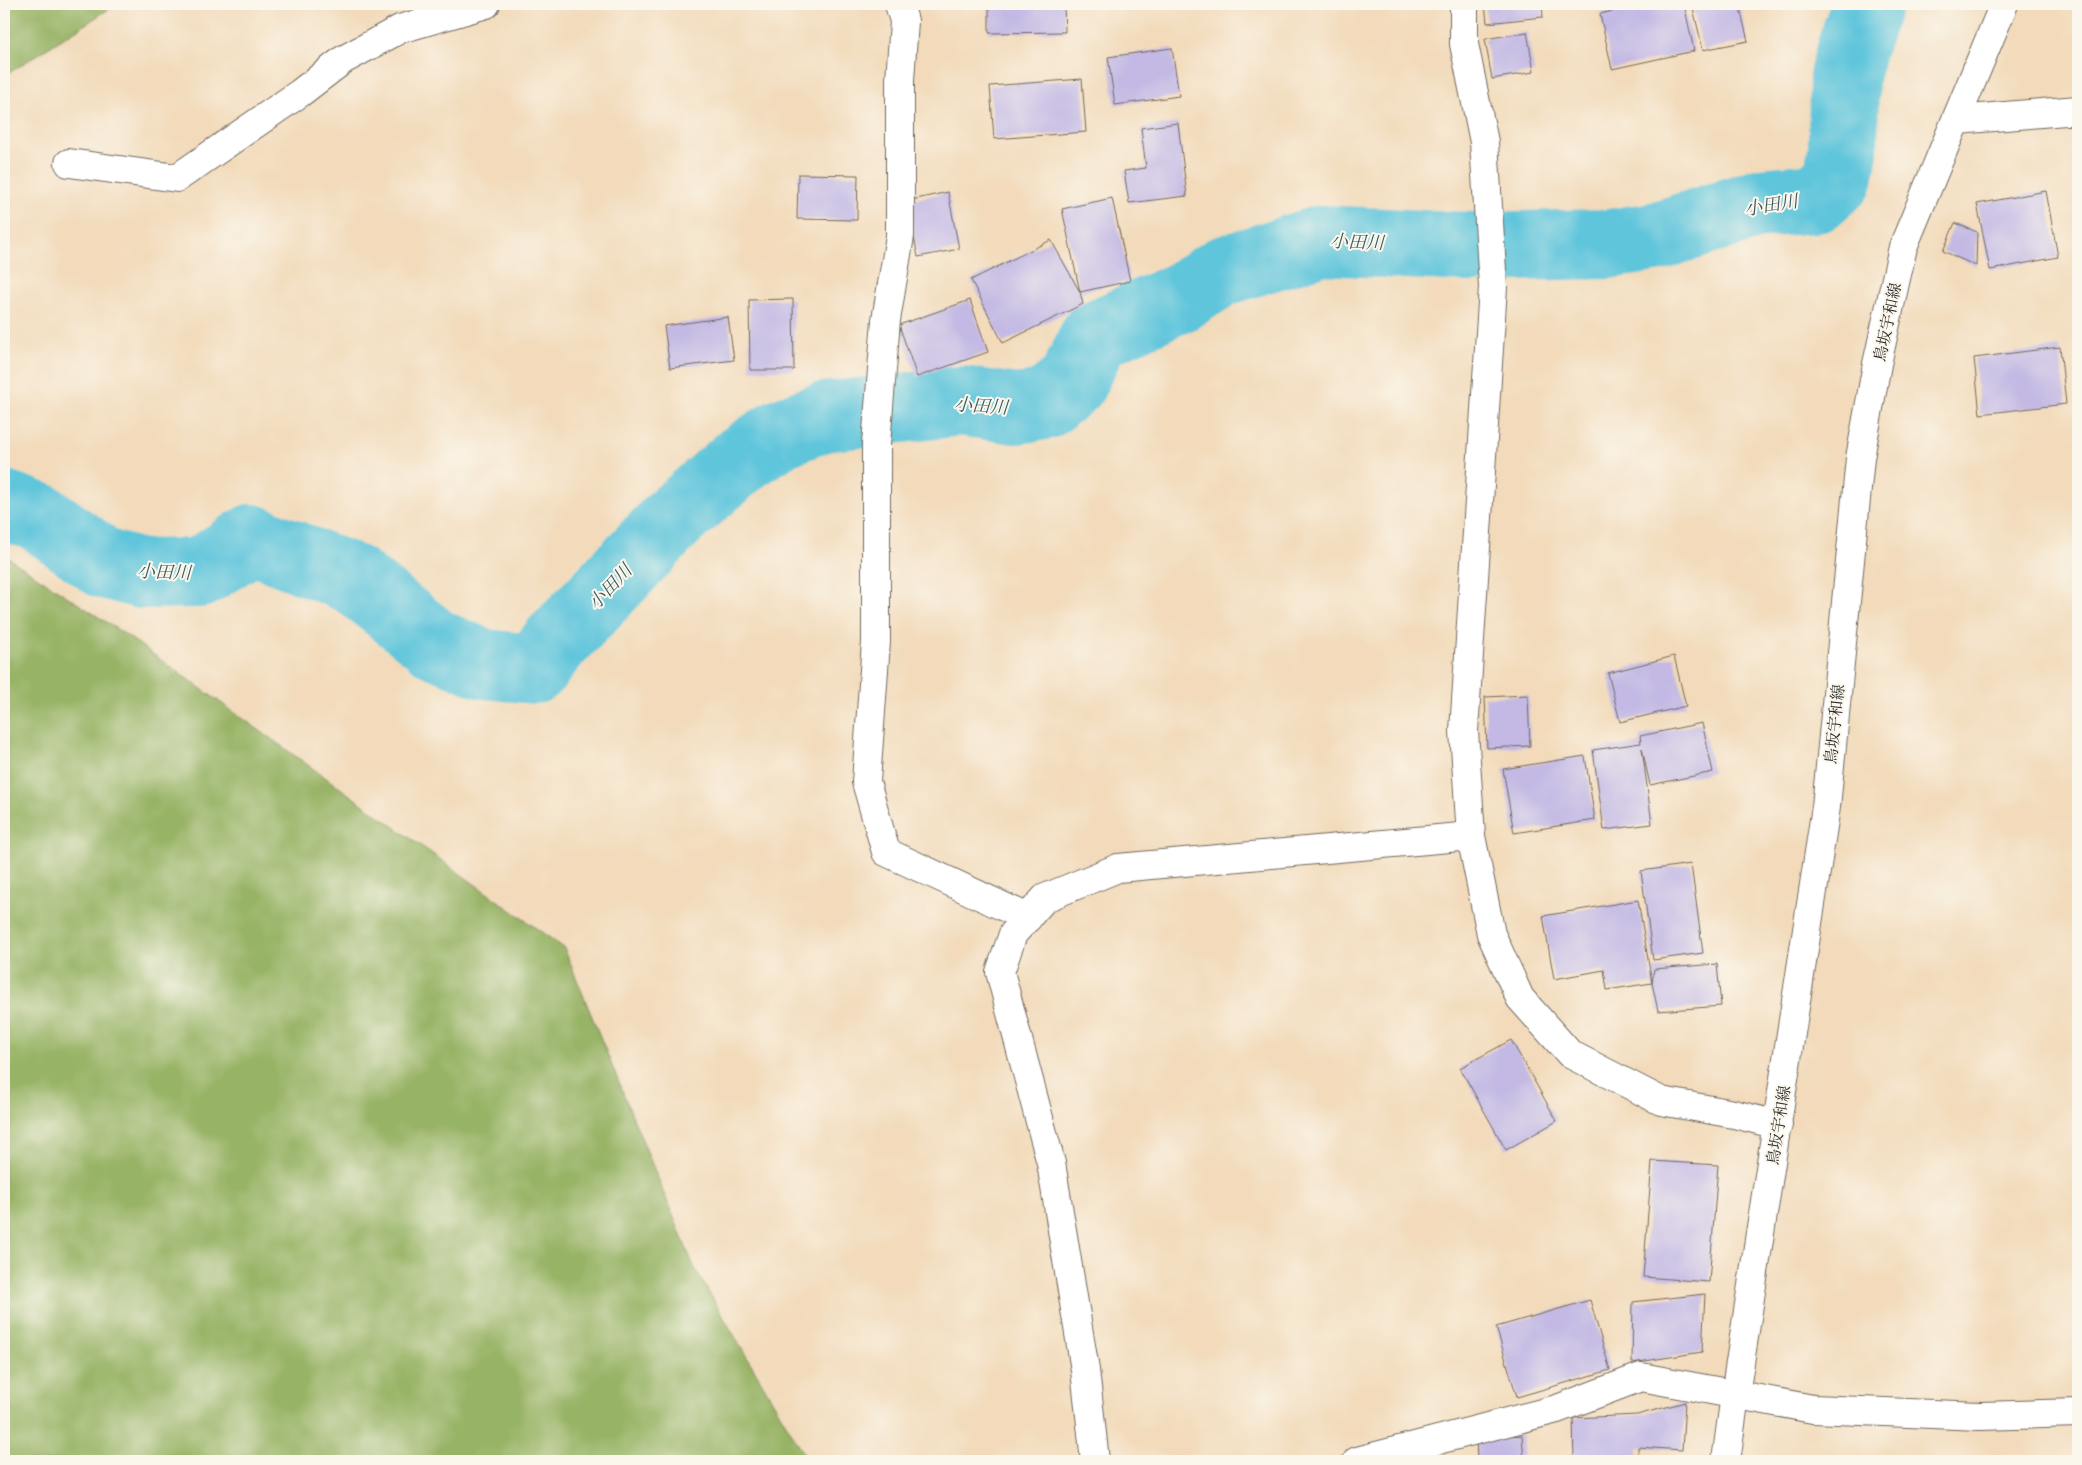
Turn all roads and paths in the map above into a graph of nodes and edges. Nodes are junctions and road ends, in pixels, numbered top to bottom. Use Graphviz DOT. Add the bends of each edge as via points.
graph roads {
  1 [pos="486,4"];
  2 [pos="899,4"];
  3 [pos="1464,4"];
  4 [pos="2004,4"];
  5 [pos="2078,110"];
  6 [pos="1957,120"];
  7 [pos="69,162"];
  8 [pos="1471,836"];
  9 [pos="1028,918"];
  10 [pos="1778,1124"];
  11 [pos="1734,1395"];
  12 [pos="2078,1413"];
  13 [pos="1095,1461"];
  14 [pos="1358,1461"];
  15 [pos="1726,1461"];
  1 -- 7 [label="street" via="400,29 343,60 177,178"];
  2 -- 9 [label="street" via="904,21 900,80 900,236 886,320 876,444 876,642 866,782 886,852"];
  3 -- 8 [label="street" via="1464,44 1484,142 1493,287 1464,731"];
  4 -- 6 [label="street, 鳥坂宇和線"];
  5 -- 6 [label="street"];
  6 -- 10 [label="street, 鳥坂宇和線" via="1903,247 1860,458 1826,807"];
  8 -- 9 [label="street" via="1118,868 1044,898"];
  8 -- 10 [label="street" via="1491,934 1520,998 1570,1054 1661,1101"];
  9 -- 13 [label="street" via="1013,934 1000,972 1051,1163"];
  10 -- 11 [label="street, 鳥坂宇和線"];
  11 -- 12 [label="street" via="1813,1409 1980,1416"];
  11 -- 14 [label="street" via="1641,1377 1556,1409"];
  11 -- 15 [label="street, 鳥坂宇和線"];
}
